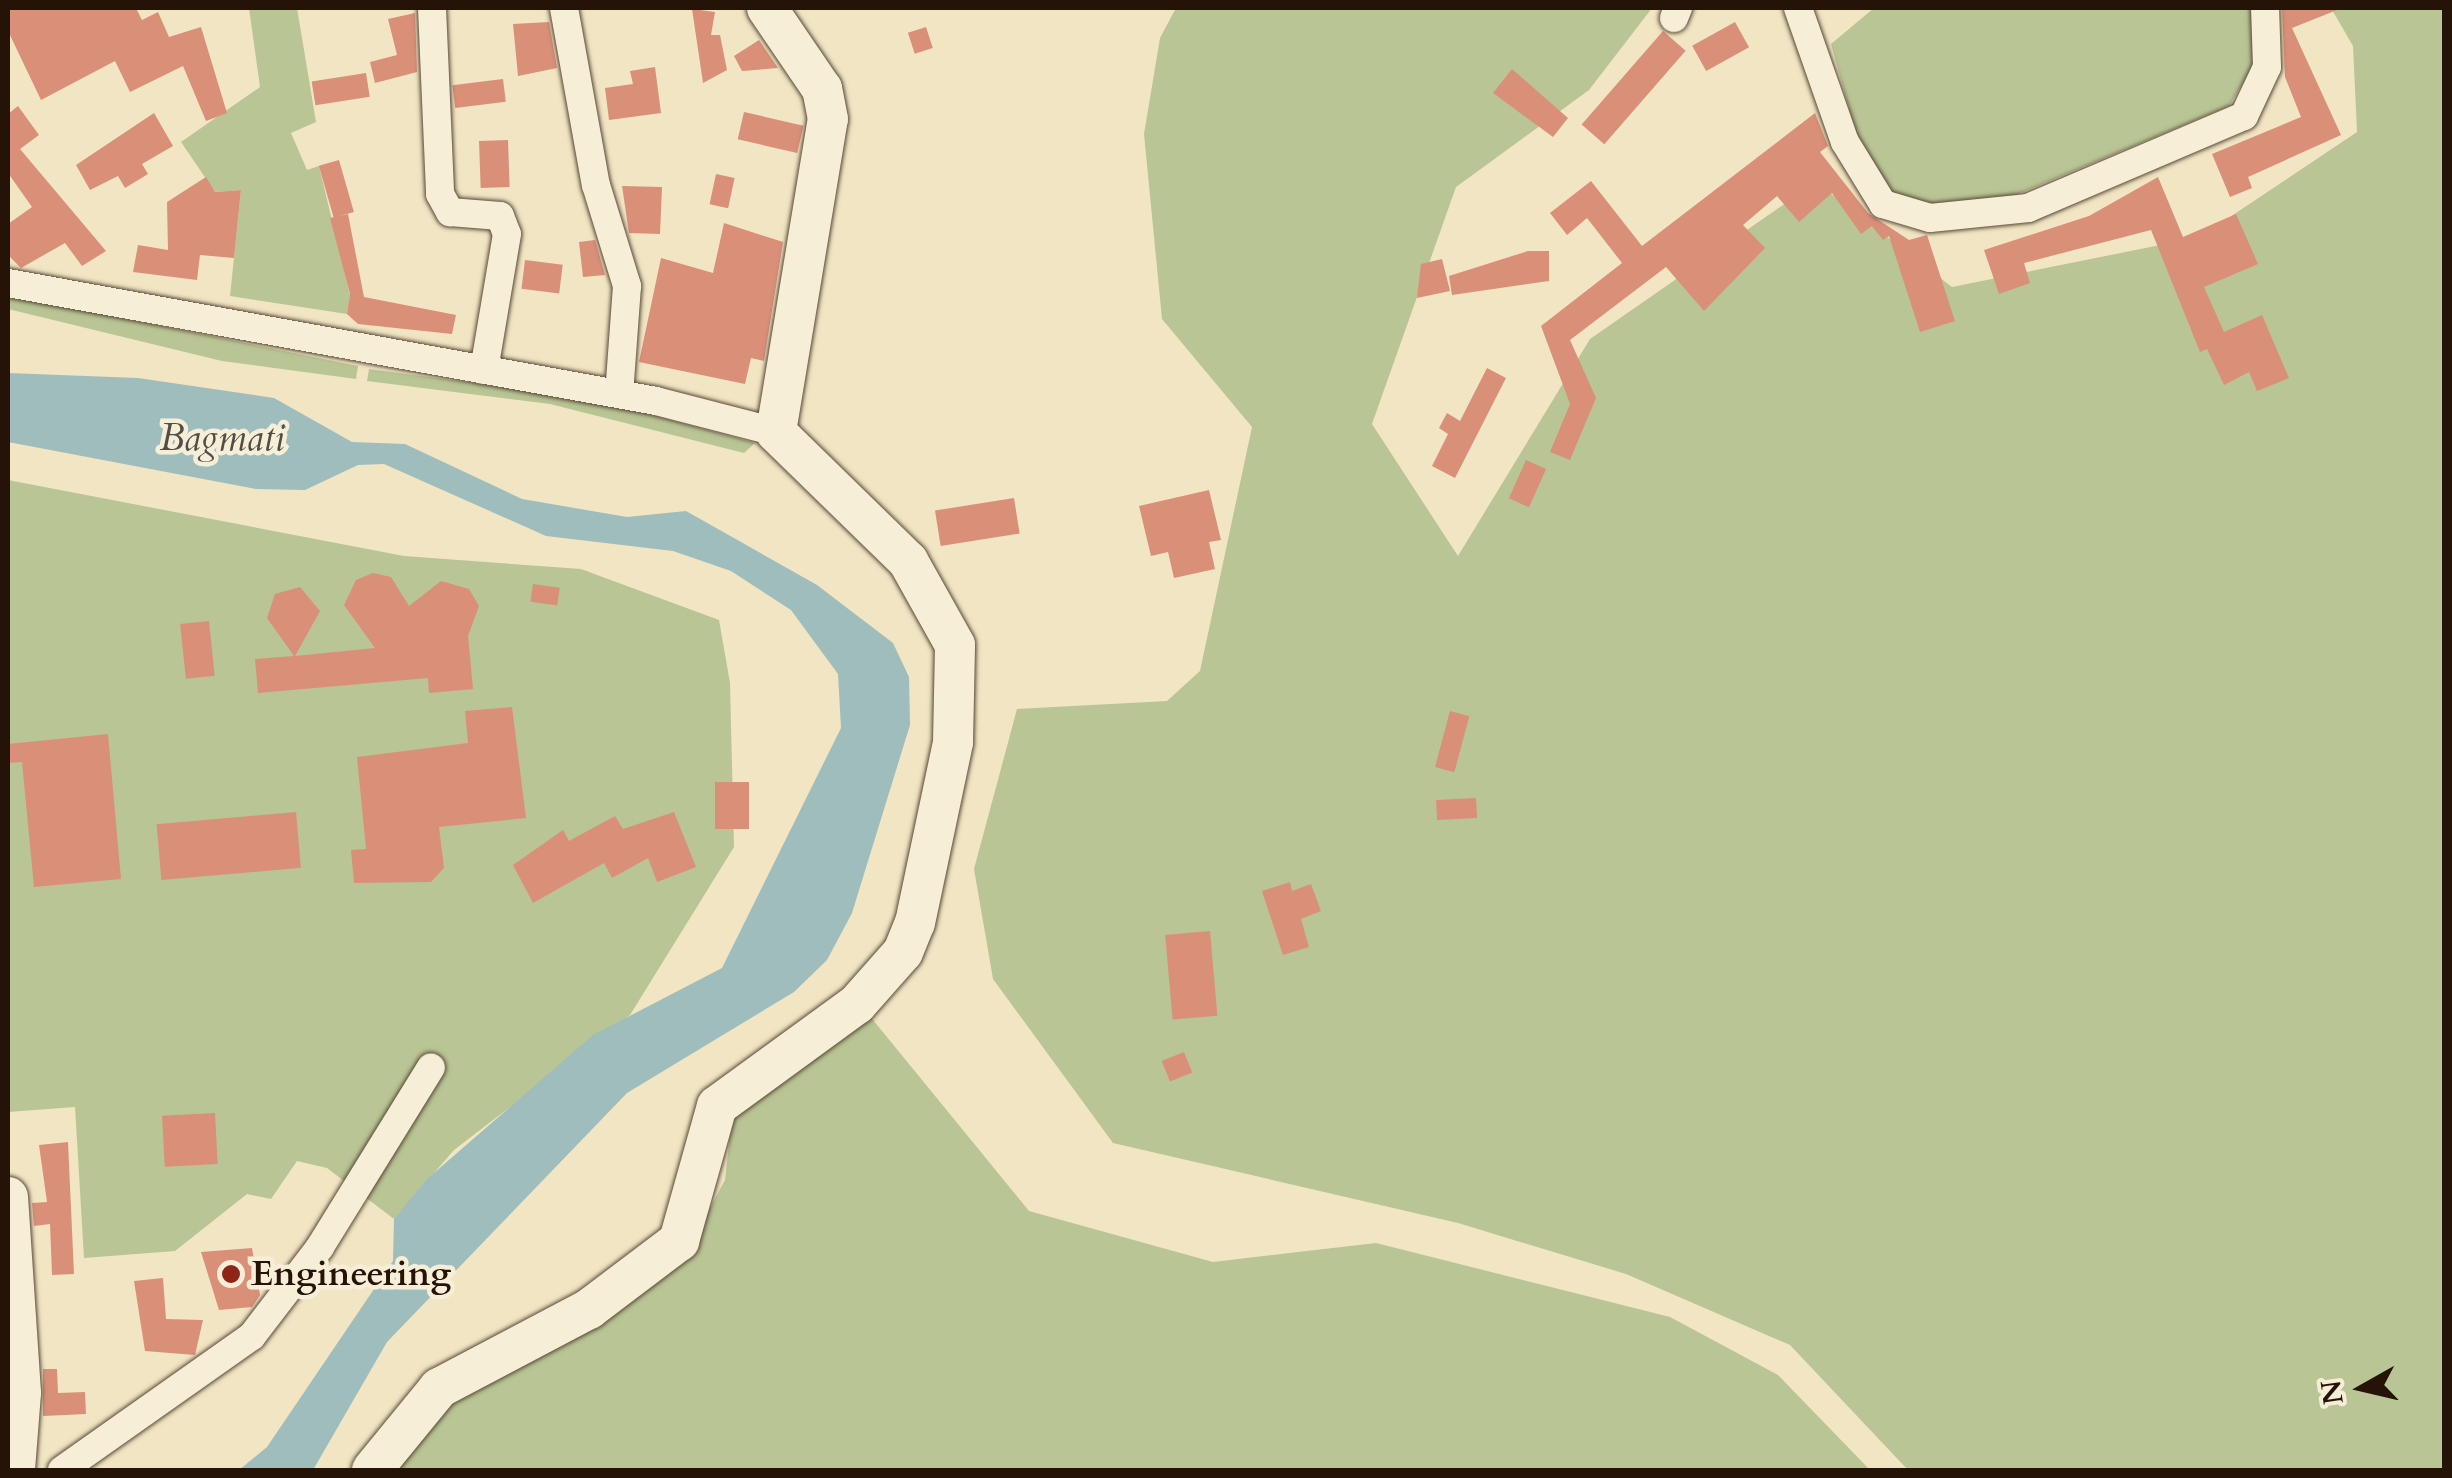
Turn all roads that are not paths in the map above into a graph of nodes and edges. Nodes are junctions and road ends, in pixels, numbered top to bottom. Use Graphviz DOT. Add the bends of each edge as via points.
graph roads {
  1 [pos="432,8"];
  2 [pos="564,8"];
  3 [pos="767,8"];
  4 [pos="1798,8"];
  5 [pos="2264,8"];
  6 [pos="8,284"];
  7 [pos="484,370"];
  8 [pos="620,394"];
  9 [pos="776,432"];
  10 [pos="431,1067"];
  11 [pos="8,1196"];
  12 [pos="13,1310"];
  13 [pos="15,1470"];
  14 [pos="62,1470"];
  15 [pos="372,1470"];
  1 -- 7 [label="street" via="440,194 450,212 500,216 507,234"];
  2 -- 8 [label="street" via="596,185 628,286"];
  3 -- 9 [label="street" via="822,89 828,119"];
  4 -- 5 [label="street" via="1845,142 1883,204 1930,218 2028,208 2244,116 2267,67"];
  6 -- 7 [label="street"];
  7 -- 8 [label="street"];
  8 -- 9 [label="street"];
  9 -- 15 [label="street" via="908,561 955,645 953,742 915,923 903,952 856,1004 717,1106 679,1242 588,1309 439,1388"];
  10 -- 14 [label="street" via="320,1247 252,1336"];
  11 -- 12 [label="street"];
  12 -- 13 [label="street"];
}
